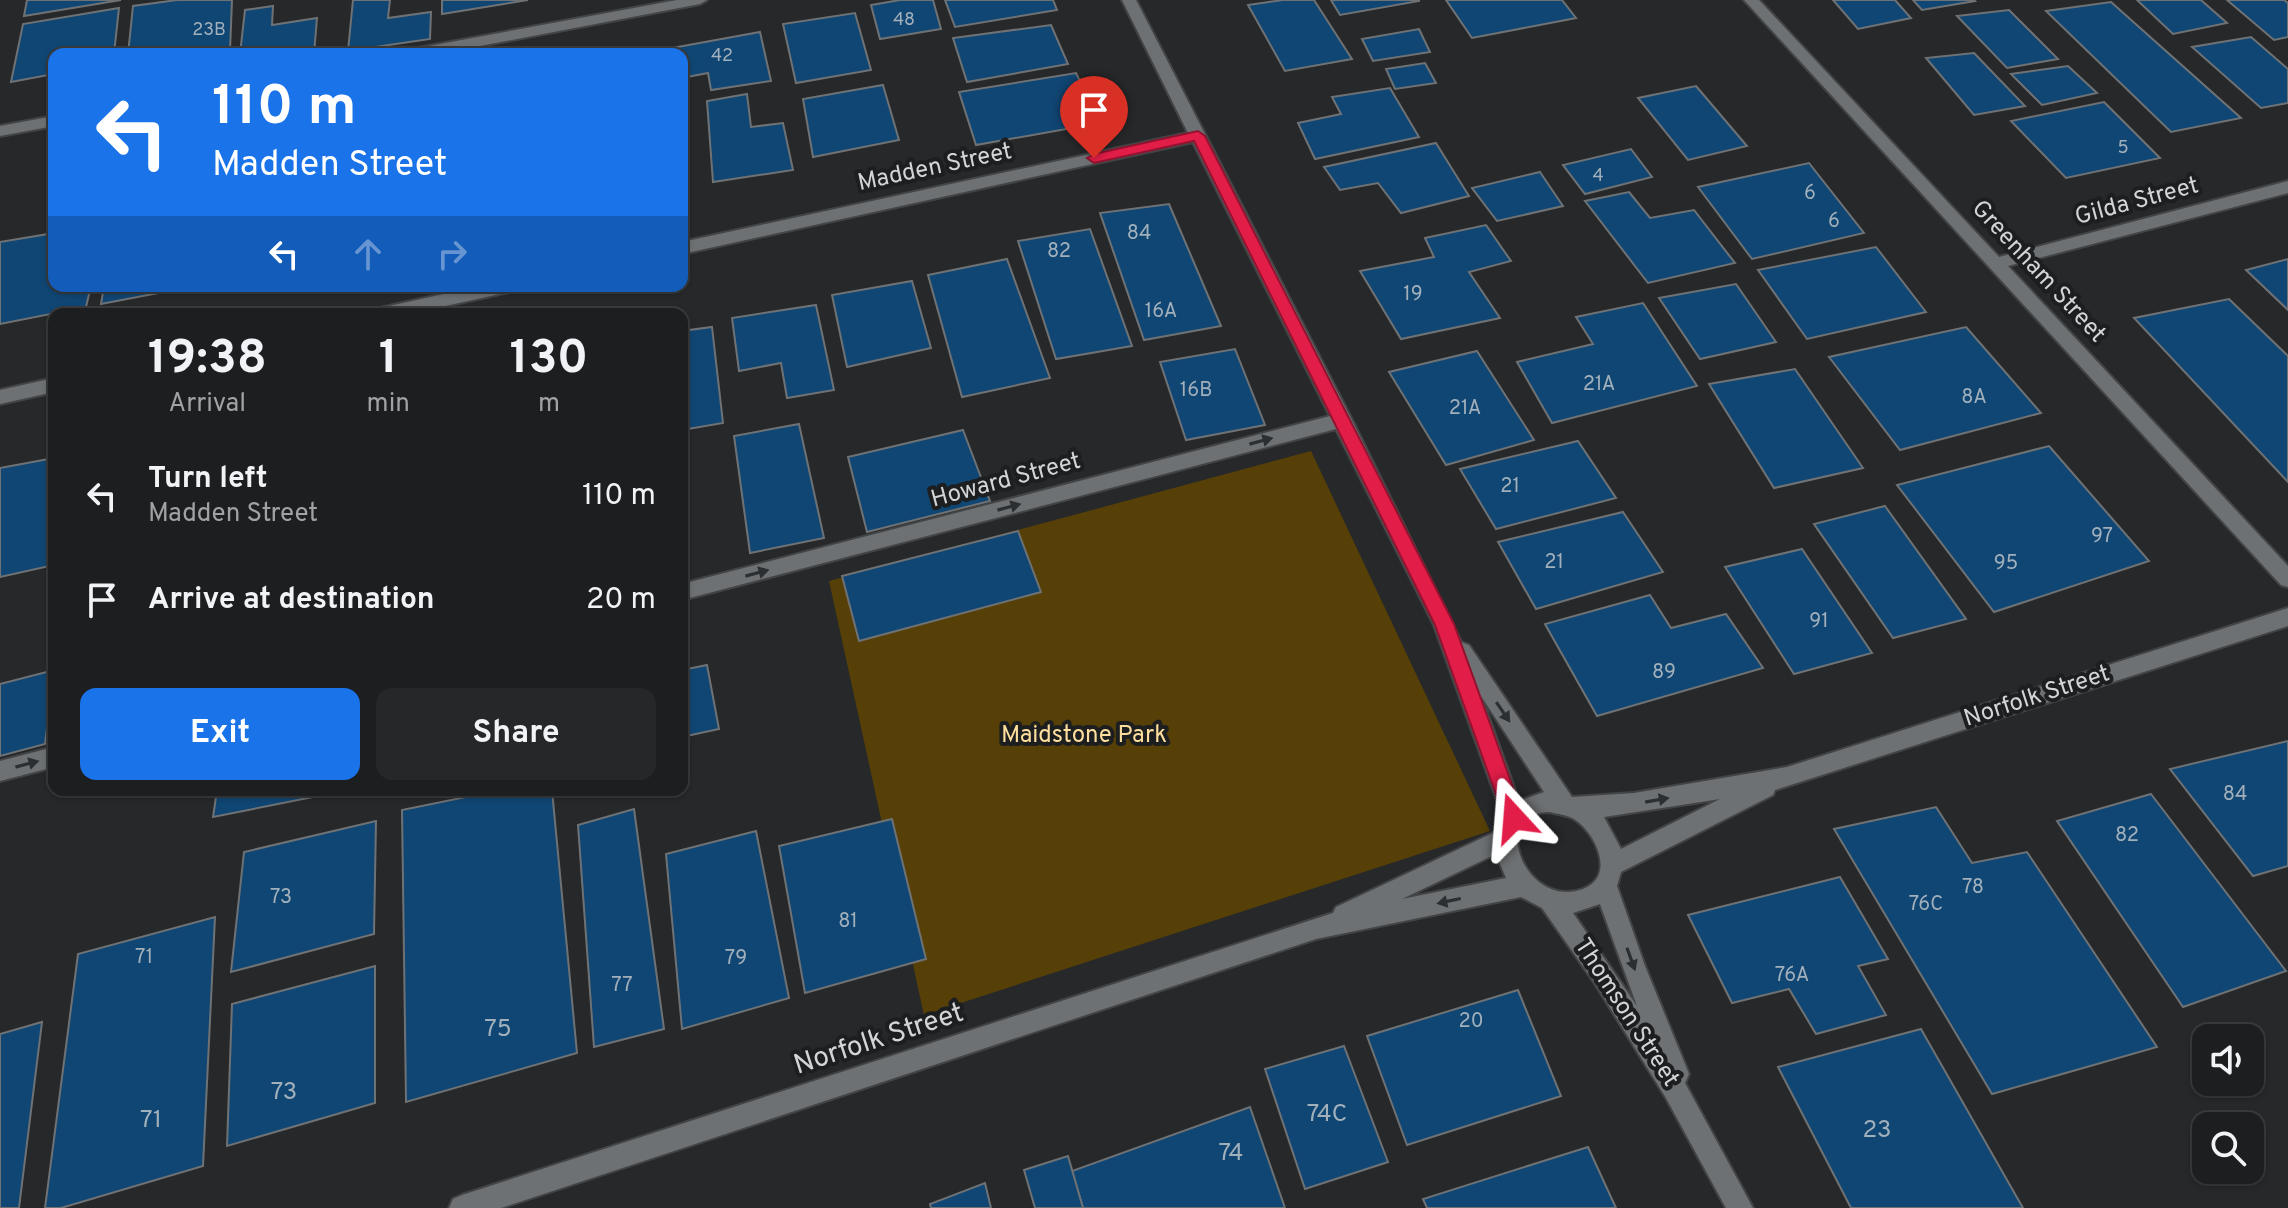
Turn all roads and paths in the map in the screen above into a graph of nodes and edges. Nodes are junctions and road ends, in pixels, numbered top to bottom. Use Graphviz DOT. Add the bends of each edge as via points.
graph roads {
  1 [pos="700,0"];
  2 [pos="1129,0"];
  3 [pos="1751,0"];
  4 [pos="445,48"];
  5 [pos="48,122"];
  6 [pos="0,131"];
  7 [pos="1198,136"];
  8 [pos="2288,187"];
  9 [pos="688,247"];
  10 [pos="1998,263"];
  11 [pos="481,292"];
  12 [pos="408,308"];
  13 [pos="48,386"];
  14 [pos="0,397"];
  15 [pos="1343,420"];
  16 [pos="2288,579"];
  17 [pos="688,590"];
  18 [pos="2288,617"];
  19 [pos="1444,624"];
  20 [pos="48,759"];
  21 [pos="0,771"];
  22 [pos="1786,777"];
  23 [pos="1571,806"];
  24 [pos="1510,828"];
  25 [pos="1610,875"];
  26 [pos="1525,885"];
  27 [pos="1550,900"];
  28 [pos="1316,928"];
  29 [pos="1700,1129"];
  30 [pos="462,1208"];
  31 [pos="1740,1208"];
  1 -- 4 [label="street"];
  2 -- 7 [label="street"];
  3 -- 10 [label="street, Greenham Street"];
  5 -- 6 [label="street"];
  7 -- 9 [label="street, Madden Street"];
  7 -- 15 [label="street"];
  8 -- 10 [label="street, Gilda Street"];
  10 -- 16 [label="street, Greenham Street"];
  11 -- 12 [label="street"];
  13 -- 14 [label="street"];
  17 -- 15 [label="street, Howard Street, one-way"];
  15 -- 19 [label="street"];
  18 -- 22 [label="street, Norfolk Street"];
  19 -- 23 [label="street, one-way"];
  19 -- 24 [label="street"];
  21 -- 20 [label="street, one-way"];
  23 -- 22 [label="street, Norfolk Street, one-way" via="1645,803"];
  22 -- 25 [label="street, Norfolk Street"];
  23 -- 24 [label="street" via="1535,804"];
  23 -- 25 [label="street" via="1605,832"];
  24 -- 26 [label="street" via="1507,855"];
  24 -- 28 [label="street, Norfolk Street"];
  25 -- 27 [label="street" via="1582,902"];
  25 -- 29 [label="street, Thomson Street, one-way" via="1633,966"];
  26 -- 27 [label="street"];
  26 -- 28 [label="street, Norfolk Street, one-way"];
  27 -- 29 [label="street, Thomson Street" via="1602,970"];
  28 -- 30 [label="street, Norfolk Street"];
  29 -- 31 [label="street, Thomson Street"];
}
